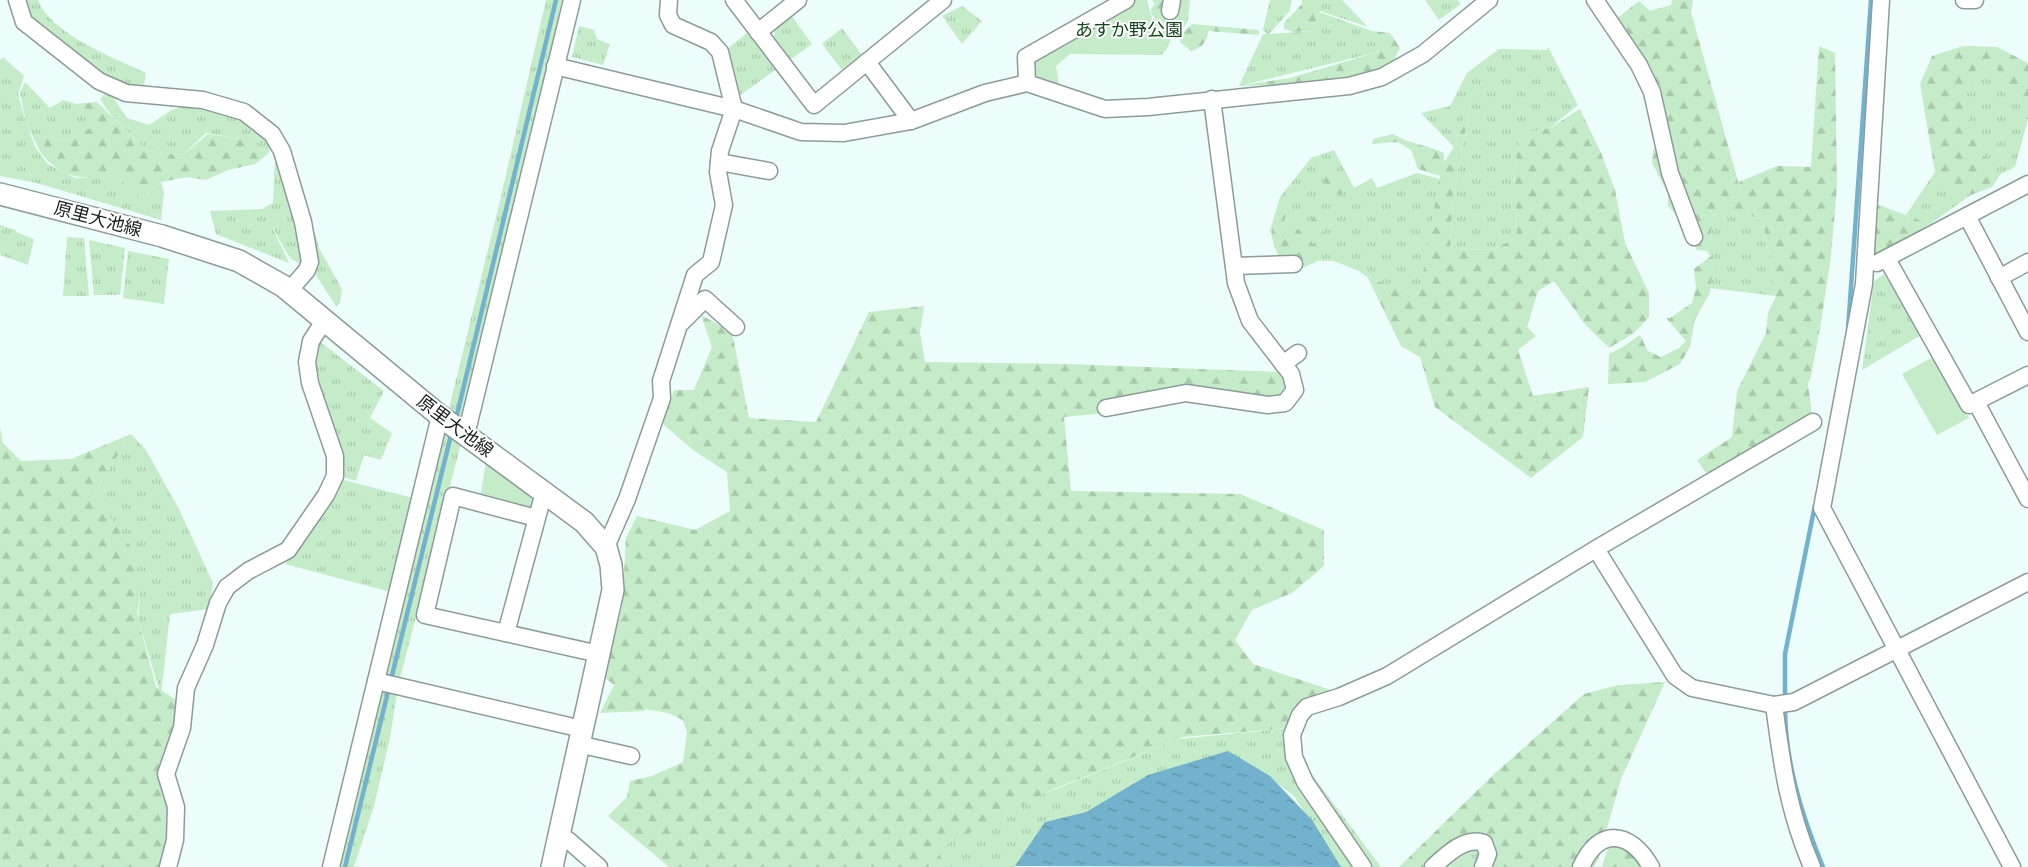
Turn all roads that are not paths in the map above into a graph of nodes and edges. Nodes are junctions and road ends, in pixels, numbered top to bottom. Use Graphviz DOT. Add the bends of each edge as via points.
graph roads {
  1 [pos="17,0"];
  2 [pos="572,0"];
  3 [pos="669,0"];
  4 [pos="734,0"];
  5 [pos="798,0"];
  6 [pos="943,0"];
  7 [pos="1126,0"];
  8 [pos="1489,0"];
  9 [pos="1595,0"];
  10 [pos="1881,0"];
  11 [pos="1964,0"];
  12 [pos="1975,0"];
  13 [pos="758,32"];
  14 [pos="867,62"];
  15 [pos="555,66"];
  16 [pos="1028,83"];
  17 [pos="1212,99"];
  18 [pos="734,109"];
  19 [pos="911,121"];
  20 [pos="719,162"];
  21 [pos="769,171"];
  22 [pos="2028,184"];
  23 [pos="0,194"];
  24 [pos="1967,216"];
  25 [pos="1694,237"];
  26 [pos="1886,259"];
  27 [pos="2028,262"];
  28 [pos="1294,264"];
  29 [pos="1234,266"];
  30 [pos="1865,269"];
  31 [pos="1999,278"];
  32 [pos="289,290"];
  33 [pos="324,321"];
  34 [pos="678,326"];
  35 [pos="736,327"];
  36 [pos="2028,332"];
  37 [pos="1298,353"];
  38 [pos="1292,369"];
  39 [pos="2028,375"];
  40 [pos="1976,402"];
  41 [pos="1106,408"];
  42 [pos="441,417"];
  43 [pos="1813,422"];
  44 [pos="464,433"];
  45 [pos="544,492"];
  46 [pos="2028,499"];
  47 [pos="536,518"];
  48 [pos="606,547"];
  49 [pos="1596,549"];
  50 [pos="2028,582"];
  51 [pos="506,633"];
  52 [pos="1898,650"];
  53 [pos="599,654"];
  54 [pos="377,682"];
  55 [pos="1774,705"];
  56 [pos="580,737"];
  57 [pos="631,756"];
  58 [pos="558,837"];
  59 [pos="1809,866"];
  60 [pos="168,867"];
  61 [pos="331,867"];
  62 [pos="552,867"];
  63 [pos="599,867"];
  64 [pos="1363,867"];
  65 [pos="1434,867"];
  66 [pos="1483,867"];
  67 [pos="1581,867"];
  68 [pos="1650,867"];
  69 [pos="2012,867"];
  1 -- 32 [label="street" via="24,22 99,81 126,93 202,100 244,112 272,134 282,151 303,222 310,262"];
  2 -- 15 [label="street"];
  3 -- 18 [label="street" via="668,15 673,26 711,42 720,52"];
  4 -- 13 [label="street"];
  5 -- 13 [label="street"];
  6 -- 14 [label="street"];
  7 -- 16 [label="street" via="1026,57"];
  8 -- 17 [label="street" via="1423,54 1382,77 1349,86"];
  9 -- 25 [label="street" via="1639,65 1652,92 1670,173"];
  10 -- 30 [label="street"];
  11 -- 12 [label="street"];
  13 -- 14 [label="street" via="814,105"];
  14 -- 19 [label="street"];
  15 -- 18 [label="street"];
  15 -- 44 [label="street"];
  16 -- 17 [label="street" via="1105,109"];
  16 -- 19 [label="street" via="985,93"];
  17 -- 29 [label="street"];
  18 -- 19 [label="street" via="801,132 844,133"];
  18 -- 20 [label="street"];
  20 -- 21 [label="street"];
  20 -- 34 [label="street" via="724,204 712,262 695,275"];
  22 -- 24 [label="street"];
  23 -- 32 [label="main road, 原里大池線" via="162,236 239,261"];
  24 -- 26 [label="street"];
  24 -- 31 [label="street"];
  26 -- 30 [label="street"];
  26 -- 40 [label="street" via="1969,405"];
  27 -- 31 [label="street"];
  28 -- 29 [label="street"];
  29 -- 38 [label="street" via="1236,283"];
  30 -- 52 [label="street" via="1822,508"];
  31 -- 36 [label="street"];
  32 -- 33 [label="main road, 原里大池線"];
  33 -- 42 [label="main road, 原里大池線"];
  33 -- 60 [label="street" via="311,342 307,362 310,383 335,456 334,476 326,495 288,550 248,571 227,587 218,603 205,645 186,688 182,728 166,774 176,807 175,840"];
  34 -- 35 [label="street" via="705,299"];
  34 -- 48 [label="street" via="661,381 662,398 627,499"];
  37 -- 38 [label="street"];
  38 -- 41 [label="street" via="1295,390 1284,403 1268,404 1186,393"];
  39 -- 40 [label="street"];
  40 -- 46 [label="street"];
  42 -- 44 [label="main road, 原里大池線"];
  42 -- 54 [label="street"];
  43 -- 49 [label="street"];
  44 -- 45 [label="main road, 原里大池線"];
  45 -- 47 [label="street"];
  45 -- 48 [label="main road, 原里大池線" via="584,522"];
  47 -- 51 [label="street"];
  47 -- 51 [label="street" via="453,496 425,614"];
  48 -- 53 [label="main road, 原里大池線" via="613,590"];
  49 -- 55 [label="street" via="1675,676 1692,688"];
  49 -- 64 [label="street" via="1387,676 1307,707 1300,715 1292,735 1294,757 1305,782"];
  50 -- 52 [label="street"];
  51 -- 53 [label="street"];
  52 -- 55 [label="street" via="1794,702"];
  52 -- 69 [label="street"];
  53 -- 56 [label="main road, 原里大池線"];
  54 -- 56 [label="street"];
  54 -- 61 [label="street"];
  55 -- 59 [label="street" via="1783,778"];
  56 -- 57 [label="street"];
  56 -- 58 [label="main road, 原里大池線"];
  58 -- 62 [label="main road, 原里大池線"];
  58 -- 63 [label="street" via="568,840"];
  65 -- 66 [label="street" via="1451,851 1471,841 1484,843 1488,854"];
  67 -- 68 [label="street" via="1596,843 1614,837 1631,842"];
}
